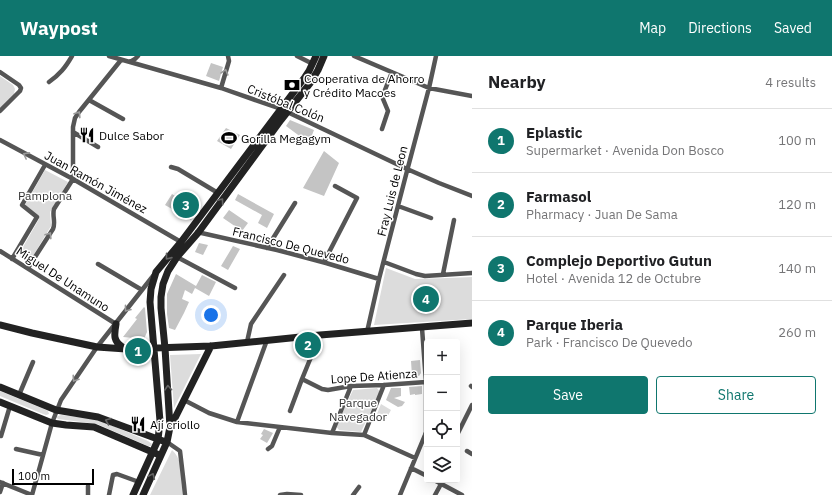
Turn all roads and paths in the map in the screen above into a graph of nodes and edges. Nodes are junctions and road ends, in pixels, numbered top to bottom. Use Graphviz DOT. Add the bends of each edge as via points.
graph roads {
  1 [pos="72,56"];
  2 [pos="108,56"];
  3 [pos="138,56"];
  4 [pos="228,56"];
  5 [pos="298,56"];
  6 [pos="316,56"];
  7 [pos="324,56"];
  8 [pos="354,56"];
  9 [pos="436,56"];
  10 [pos="121,60"];
  11 [pos="130,62"];
  12 [pos="313,64"];
  13 [pos="0,72"];
  14 [pos="392,72"];
  15 [pos="49,82"];
  16 [pos="221,88"];
  17 [pos="429,88"];
  18 [pos="472,96"];
  19 [pos="89,100"];
  20 [pos="0,110"];
  21 [pos="284,110"];
  22 [pos="123,119"];
  23 [pos="382,129"];
  24 [pos="73,132"];
  25 [pos="0,140"];
  26 [pos="98,147"];
  27 [pos="45,165"];
  28 [pos="171,167"];
  29 [pos="408,169"];
  30 [pos="73,179"];
  31 [pos="335,186"];
  32 [pos="218,193"];
  33 [pos="472,196"];
  34 [pos="295,203"];
  35 [pos="398,206"];
  36 [pos="432,218"];
  37 [pos="454,220"];
  38 [pos="194,231"];
  39 [pos="181,242"];
  40 [pos="267,248"];
  41 [pos="0,251"];
  42 [pos="177,257"];
  43 [pos="12,259"];
  44 [pos="324,262"];
  45 [pos="384,262"];
  46 [pos="98,264"];
  47 [pos="28,268"];
  48 [pos="156,272"];
  49 [pos="472,273"];
  50 [pos="443,274"];
  51 [pos="284,275"];
  52 [pos="379,279"];
  53 [pos="234,288"];
  54 [pos="142,290"];
  55 [pos="472,323"];
  56 [pos="116,324"];
  57 [pos="1,327"];
  58 [pos="422,328"];
  59 [pos="367,332"];
  60 [pos="320,336"];
  61 [pos="267,340"];
  62 [pos="247,342"];
  63 [pos="211,346"];
  64 [pos="97,347"];
  65 [pos="154,348"];
  66 [pos="165,348"];
  67 [pos="126,349"];
  68 [pos="33,362"];
  69 [pos="425,375"];
  70 [pos="302,379"];
  71 [pos="424,382"];
  72 [pos="384,385"];
  73 [pos="351,386"];
  74 [pos="0,387"];
  75 [pos="19,395"];
  76 [pos="184,400"];
  77 [pos="0,402"];
  78 [pos="472,405"];
  79 [pos="10,406"];
  80 [pos="56,410"];
  81 [pos="290,411"];
  82 [pos="426,411"];
  83 [pos="237,422"];
  84 [pos="52,423"];
  85 [pos="170,427"];
  86 [pos="280,427"];
  87 [pos="460,429"];
  88 [pos="332,433"];
  89 [pos="364,435"];
  90 [pos="1,436"];
  91 [pos="158,440"];
  92 [pos="167,442"];
  93 [pos="16,449"];
  94 [pos="268,450"];
  95 [pos="153,453"];
  96 [pos="43,455"];
  97 [pos="161,456"];
  98 [pos="415,458"];
  99 [pos="411,468"];
  100 [pos="424,474"];
  101 [pos="139,482"];
  102 [pos="2,483"];
  103 [pos="441,484"];
  104 [pos="88,486"];
  105 [pos="359,487"];
  106 [pos="0,492"];
  107 [pos="32,495"];
  108 [pos="88,495"];
  109 [pos="109,495"];
  110 [pos="133,495"];
  111 [pos="143,495"];
  112 [pos="184,495"];
  113 [pos="280,495"];
  114 [pos="301,495"];
  115 [pos="353,495"];
  116 [pos="400,495"];
  117 [pos="435,495"];
  118 [pos="462,495"];
  1 -- 15 [label="street" via="66,67"];
  2 -- 10 [label="street, Cristóbal Colón"];
  3 -- 11 [label="street"];
  16 -- 4 [label="street, one-way" via="229,61"];
  5 -- 12 [label="street"];
  6 -- 12 [label="main road"];
  7 -- 21 [label="main road" via="311,82"];
  8 -- 14 [label="street"];
  9 -- 17 [label="street, Fray Luis de Leon"];
  10 -- 11 [label="street, Cristóbal Colón"];
  10 -- 19 [label="street"];
  11 -- 16 [label="street, Cristóbal Colón"];
  12 -- 21 [label="main road"];
  13 -- 20 [label="street" via="21,88"];
  14 -- 17 [label="street"];
  14 -- 23 [label="street" via="383,95 388,111"];
  16 -- 21 [label="street, Cristóbal Colón"];
  17 -- 18 [label="street"];
  17 -- 29 [label="street, Fray Luis de Leon"];
  19 -- 22 [label="street"];
  24 -- 19 [label="street, one-way" via="75,118"];
  21 -- 29 [label="street, Cristóbal Colón"];
  21 -- 32 [label="main road"];
  38 -- 21 [label="main road, one-way"];
  24 -- 26 [label="street"];
  24 -- 30 [label="street"];
  27 -- 25 [label="street, Juan Ramón Jiménez, one-way"];
  27 -- 30 [label="street, Juan Ramón Jiménez"];
  27 -- 43 [label="street" via="22,205 37,217"];
  28 -- 32 [label="street"];
  29 -- 33 [label="street, Cristóbal Colón"];
  29 -- 35 [label="street, Fray Luis de Leon"];
  30 -- 39 [label="street, Juan Ramón Jiménez"];
  47 -- 30 [label="street, one-way" via="53,229 54,209"];
  31 -- 44 [label="street" via="357,198"];
  32 -- 38 [label="main road"];
  34 -- 40 [label="street"];
  35 -- 36 [label="street"];
  35 -- 45 [label="street, Fray Luis de Leon"];
  37 -- 50 [label="street"];
  38 -- 39 [label="main road"];
  38 -- 40 [label="street, Francisco De Quevedo"];
  38 -- 42 [label="main road"];
  39 -- 48 [label="main road, one-way"];
  40 -- 44 [label="street, Francisco De Quevedo"];
  41 -- 43 [label="street, Miguel De Unamuno"];
  42 -- 53 [label="street"];
  42 -- 66 [label="main road" via="168,271 161,297"];
  43 -- 47 [label="street, Miguel De Unamuno"];
  44 -- 52 [label="street, Francisco De Quevedo"];
  45 -- 50 [label="street" via="425,276"];
  45 -- 52 [label="street, Fray Luis de Leon"];
  46 -- 54 [label="street"];
  47 -- 56 [label="street, Miguel De Unamuno"];
  48 -- 54 [label="street"];
  48 -- 65 [label="main road" via="150,302"];
  49 -- 50 [label="street"];
  51 -- 62 [label="street" via="251,324"];
  52 -- 59 [label="street, Fray Luis de Leon"];
  54 -- 56 [label="street, one-way"];
  55 -- 58 [label="main road"];
  56 -- 64 [label="street"];
  56 -- 67 [label="main road" via="116,341"];
  57 -- 64 [label="main road"];
  58 -- 59 [label="main road"];
  58 -- 69 [label="street"];
  59 -- 60 [label="main road"];
  60 -- 61 [label="main road"];
  60 -- 70 [label="street"];
  61 -- 62 [label="main road"];
  61 -- 83 [label="street"];
  62 -- 63 [label="main road"];
  63 -- 66 [label="main road"];
  63 -- 76 [label="main road"];
  64 -- 67 [label="main road"];
  64 -- 80 [label="street, one-way"];
  65 -- 66 [label="main road"];
  65 -- 67 [label="main road"];
  65 -- 91 [label="main road" via="160,421"];
  85 -- 66 [label="main road, one-way"];
  68 -- 75 [label="street"];
  70 -- 73 [label="street, Lope De Atienza" via="328,390"];
  70 -- 81 [label="street"];
  71 -- 72 [label="street, Lope De Atienza"];
  72 -- 73 [label="street, Lope De Atienza"];
  72 -- 89 [label="street"];
  73 -- 88 [label="street"];
  74 -- 75 [label="main road"];
  75 -- 80 [label="main road"];
  76 -- 83 [label="street" via="209,413"];
  76 -- 85 [label="main road"];
  77 -- 79 [label="main road"];
  78 -- 87 [label="street"];
  79 -- 84 [label="main road"];
  79 -- 90 [label="street"];
  80 -- 84 [label="street"];
  91 -- 80 [label="main road, one-way" via="98,417"];
  82 -- 98 [label="street" via="426,432"];
  83 -- 86 [label="street"];
  84 -- 95 [label="main road" via="94,427"];
  84 -- 96 [label="street"];
  85 -- 92 [label="main road"];
  86 -- 88 [label="street"];
  86 -- 94 [label="street"];
  88 -- 89 [label="street"];
  89 -- 98 [label="street"];
  91 -- 92 [label="main road"];
  91 -- 95 [label="main road"];
  92 -- 97 [label="main road"];
  92 -- 112 [label="street" via="180,451"];
  93 -- 96 [label="street"];
  95 -- 97 [label="main road"];
  95 -- 101 [label="main road"];
  96 -- 107 [label="street"];
  111 -- 97 [label="main road, one-way"];
  98 -- 99 [label="street"];
  99 -- 100 [label="street"];
  99 -- 116 [label="street"];
  101 -- 109 [label="street" via="114,474"];
  101 -- 110 [label="main road"];
  102 -- 106 [label="street"];
  102 -- 107 [label="street"];
  103 -- 117 [label="street"];
  103 -- 118 [label="street"];
  104 -- 108 [label="street"];
  105 -- 115 [label="street"];
  113 -- 114 [label="street"];
}
